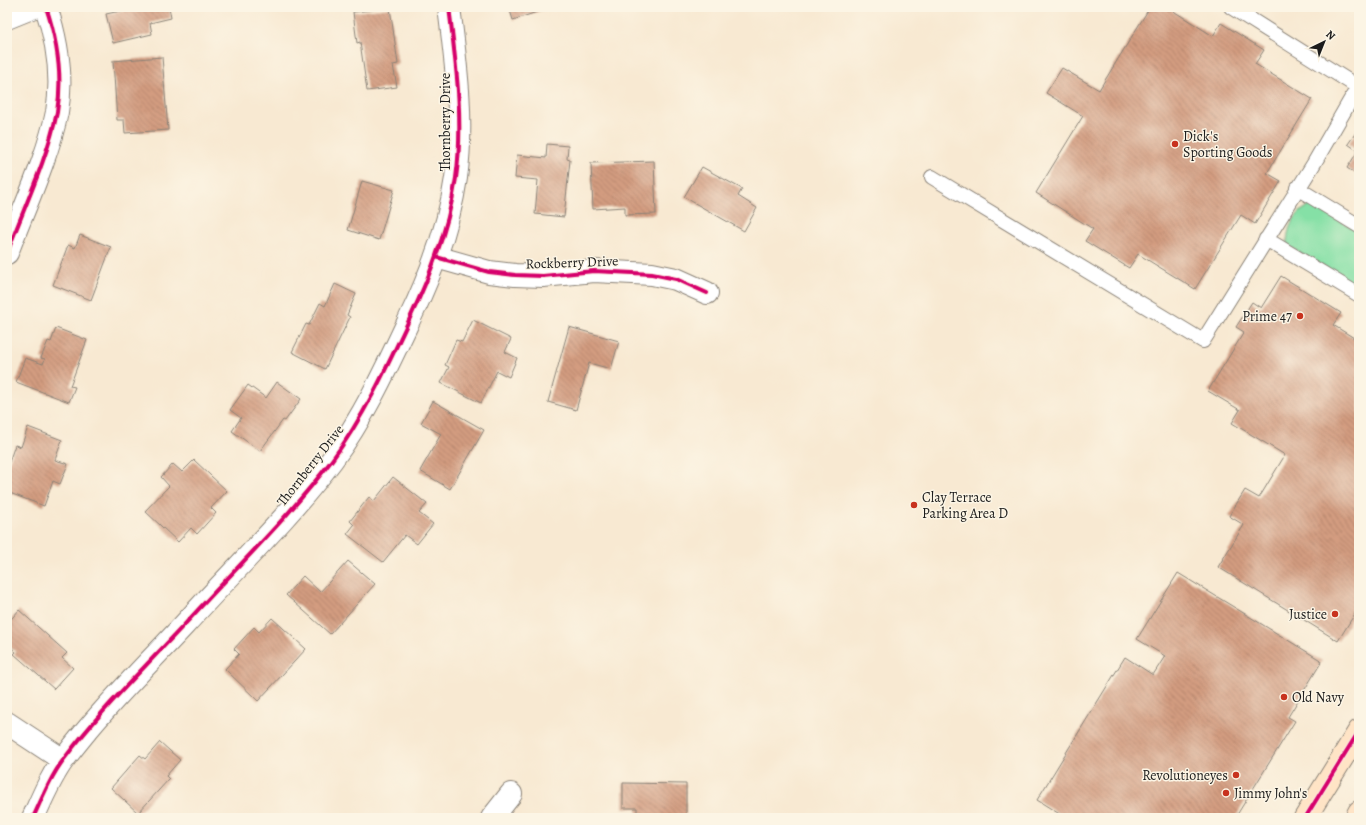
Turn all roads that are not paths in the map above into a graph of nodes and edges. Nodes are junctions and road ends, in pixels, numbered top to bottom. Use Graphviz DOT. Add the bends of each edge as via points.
graph roads {
  1 [pos="34,7"];
  2 [pos="46,7"];
  3 [pos="449,7"];
  4 [pos="1232,7"];
  5 [pos="7,18"];
  6 [pos="932,177"];
  7 [pos="1297,188"];
  8 [pos="1359,226"];
  9 [pos="1266,239"];
  10 [pos="7,253"];
  11 [pos="436,257"];
  12 [pos="707,293"];
  13 [pos="1359,295"];
  14 [pos="7,723"];
  15 [pos="1359,731"];
  16 [pos="63,760"];
  17 [pos="512,794"];
  18 [pos="1359,812"];
  19 [pos="33,818"];
  20 [pos="492,818"];
  21 [pos="1305,818"];
  22 [pos="1356,818"];
  1 -- 5 [label="street"];
  2 -- 10 [label="street" via="59,66 57,111 44,155"];
  3 -- 11 [label="street, Thornberry Drive" via="458,78 458,155 449,213"];
  4 -- 7 [label="lane" via="1358,87"];
  6 -- 9 [label="lane" via="1203,341"];
  7 -- 8 [label="lane"];
  7 -- 9 [label="lane"];
  9 -- 13 [label="lane"];
  11 -- 12 [label="street, Rockberry Drive" via="489,272 515,275 542,276 594,271 652,274 676,279"];
  11 -- 16 [label="street, Thornberry Drive" via="424,289 384,374 333,458 296,503 111,704"];
  14 -- 16 [label="street"];
  15 -- 21 [label="street"];
  16 -- 19 [label="street, Thornberry Drive"];
  17 -- 20 [label="street"];
  18 -- 22 [label="street"];
}
